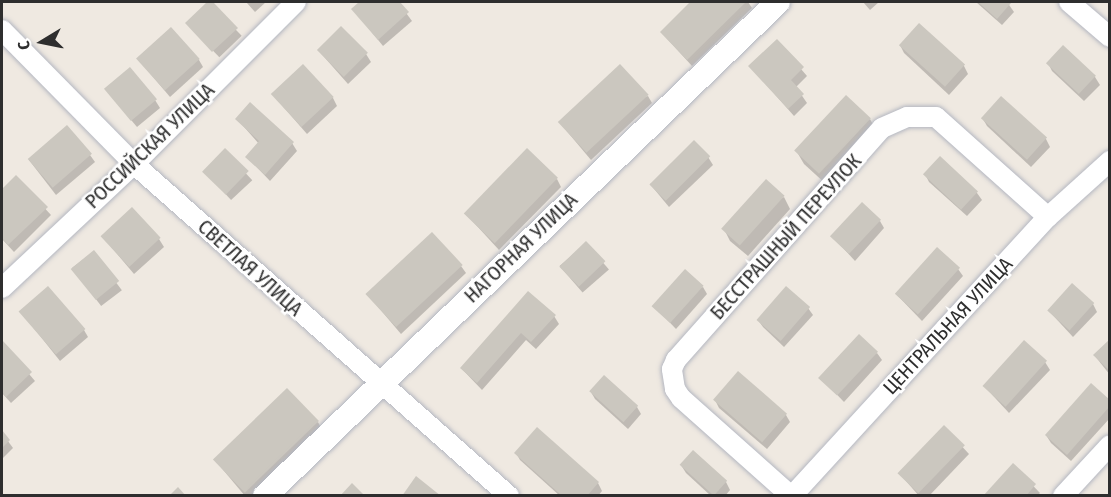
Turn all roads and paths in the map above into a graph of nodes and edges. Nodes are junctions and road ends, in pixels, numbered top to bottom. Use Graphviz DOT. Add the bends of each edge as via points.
graph roads {
  1 [pos="296,2"];
  2 [pos="778,2"];
  3 [pos="1068,2"];
  4 [pos="2,30"];
  5 [pos="1110,37"];
  6 [pos="1110,161"];
  7 [pos="134,164"];
  8 [pos="1048,217"];
  9 [pos="2,288"];
  10 [pos="380,383"];
  11 [pos="1110,445"];
  12 [pos="265,495"];
  13 [pos="509,495"];
  14 [pos="791,495"];
  15 [pos="1063,495"];
  1 -- 7 [label="street, РОССИЙСКАЯ УЛИЦА"];
  2 -- 10 [label="street, НАГОРНАЯ УЛИЦА"];
  3 -- 5 [label="street"];
  4 -- 7 [label="street, СВЕТЛАЯ УЛИЦА"];
  6 -- 8 [label="street, ЦЕНТРАЛЬНАЯ УЛИЦА"];
  7 -- 9 [label="street, РОССИЙСКАЯ УЛИЦА"];
  7 -- 10 [label="street, СВЕТЛАЯ УЛИЦА"];
  8 -- 14 [label="street, ЦЕНТРАЛЬНАЯ УЛИЦА"];
  8 -- 14 [label="street, БЕССТРАШНЫЙ ПЕРЕУЛОК" via="936,117 907,117 882,128 672,369 675,389 681,398"];
  10 -- 12 [label="street, НАГОРНАЯ УЛИЦА"];
  10 -- 13 [label="street, СВЕТЛАЯ УЛИЦА"];
  11 -- 15 [label="street"];
}
